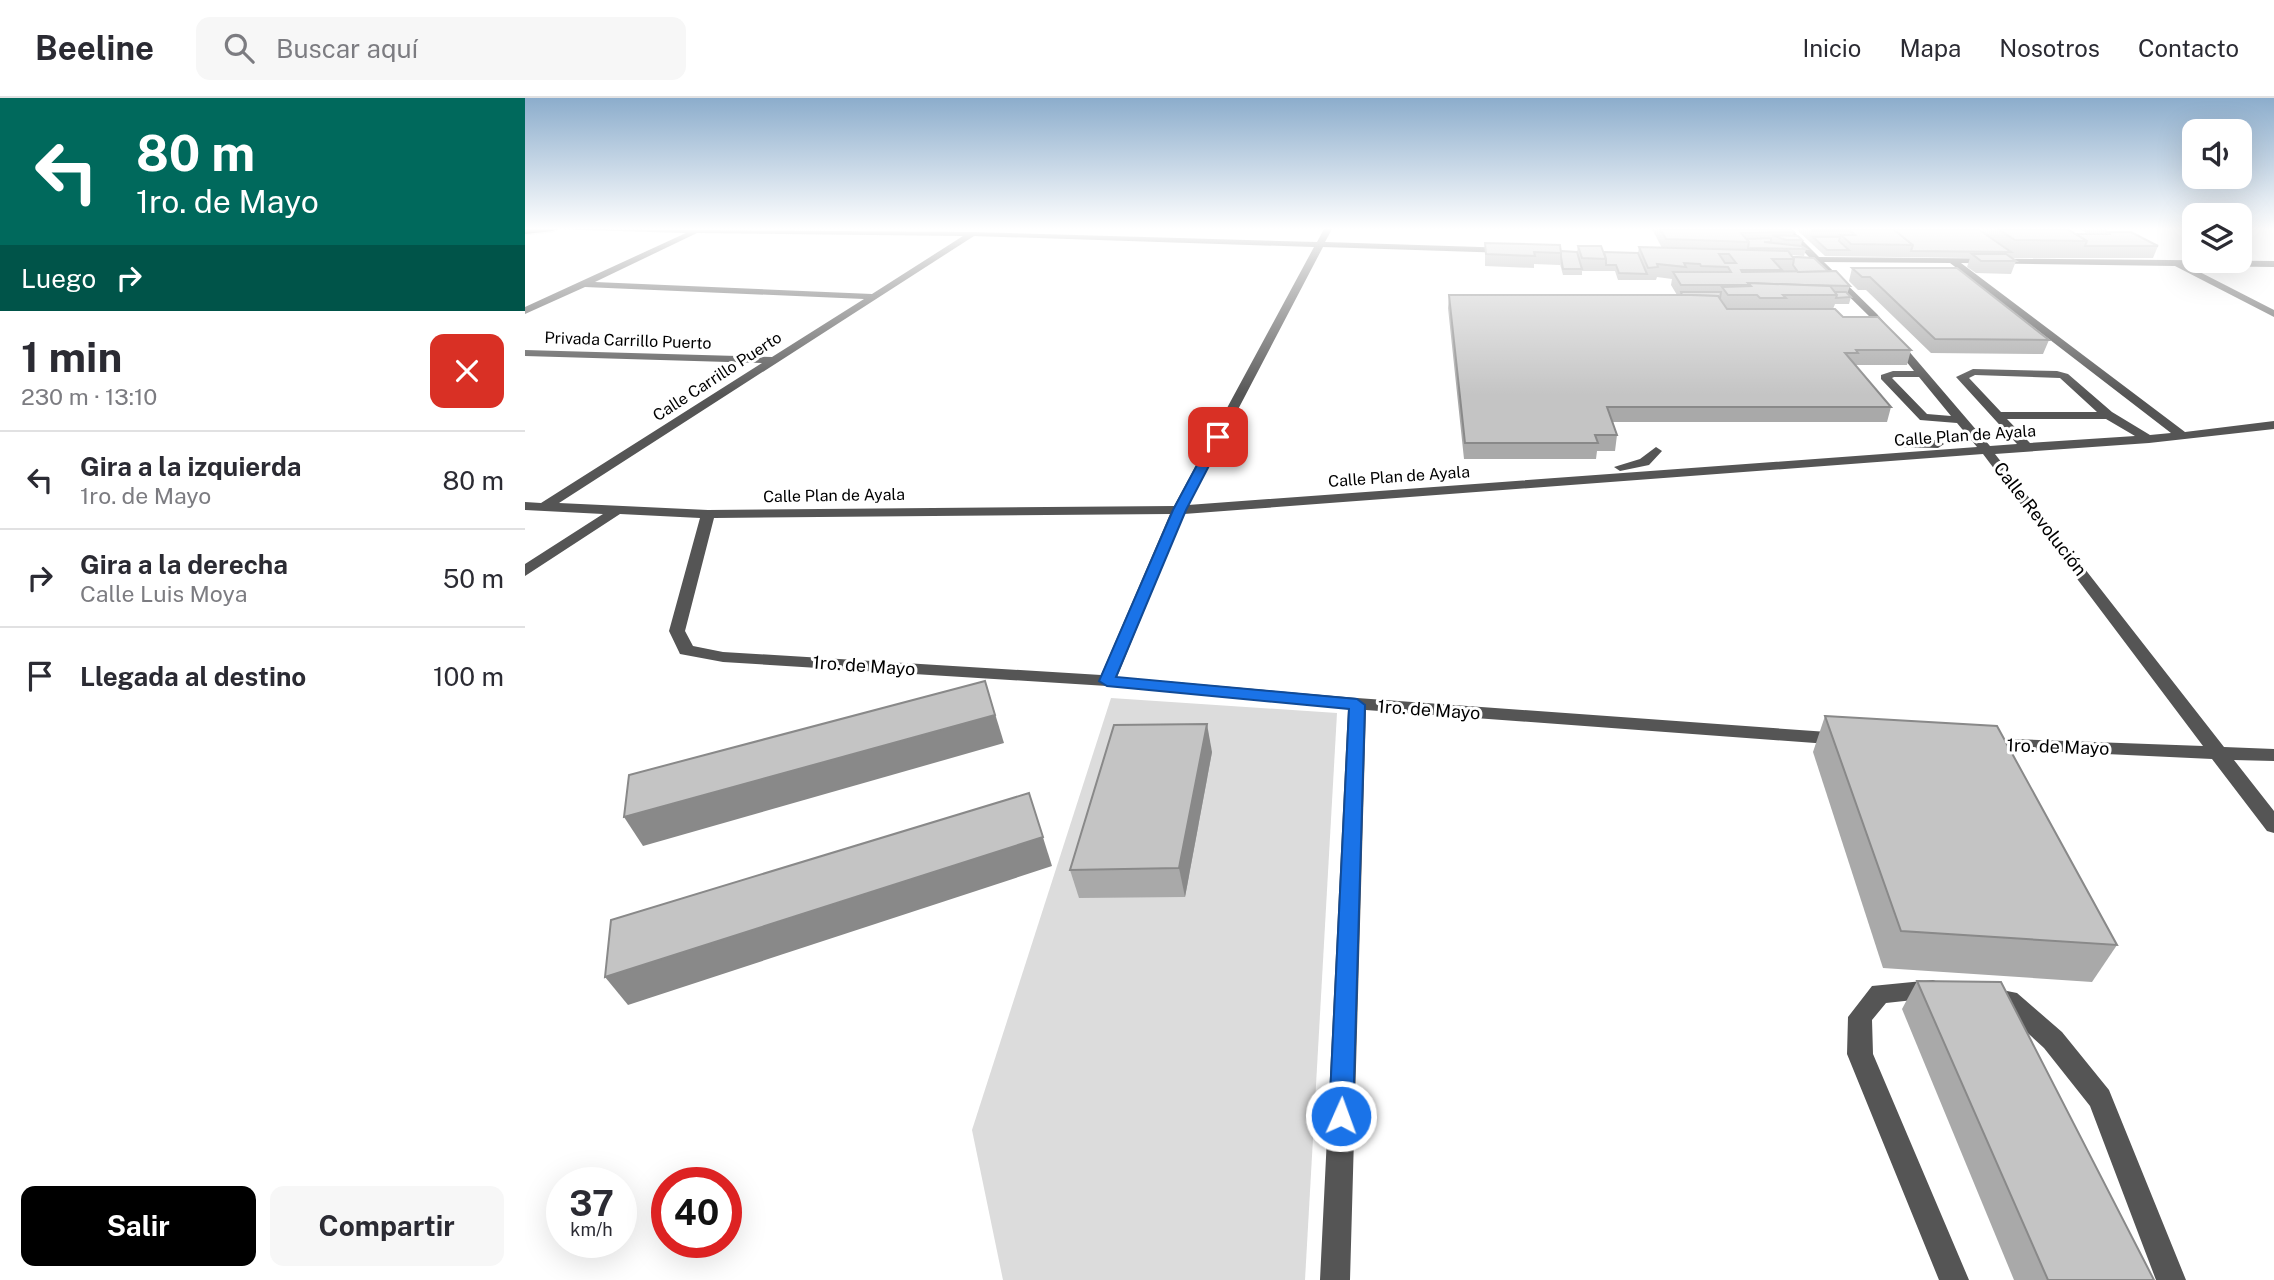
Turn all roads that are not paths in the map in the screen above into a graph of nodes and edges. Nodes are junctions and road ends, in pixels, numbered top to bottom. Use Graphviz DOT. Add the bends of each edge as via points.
graph roads {
  1 [pos="583,284"];
  2 [pos="587,284"];
  3 [pos="890,284"];
  4 [pos="1300,284"];
  5 [pos="1842,284"];
  6 [pos="1983,284"];
  7 [pos="2217,284"];
  8 [pos="871,296"];
  9 [pos="525,311"];
  10 [pos="2274,314"];
  11 [pos="525,353"];
  12 [pos="772,360"];
  13 [pos="1923,374"];
  14 [pos="2108,415"];
  15 [pos="1998,416"];
  16 [pos="1961,420"];
  17 [pos="2274,425"];
  18 [pos="2182,436"];
  19 [pos="2149,439"];
  20 [pos="1899,444"];
  21 [pos="1984,447"];
  22 [pos="2027,448"];
  23 [pos="1656,451"];
  24 [pos="1556,482"];
  25 [pos="525,506"];
  26 [pos="544,507"];
  27 [pos="1179,510"];
  28 [pos="616,511"];
  29 [pos="708,514"];
  30 [pos="525,571"];
  31 [pos="1107,681"];
  32 [pos="1357,705"];
  33 [pos="1854,739"];
  34 [pos="1963,744"];
  35 [pos="2221,754"];
  36 [pos="2274,755"];
  37 [pos="2274,826"];
  38 [pos="1335,1280"];
  39 [pos="1954,1280"];
  40 [pos="2171,1280"];
  1 -- 9 [label="street"];
  2 -- 8 [label="street"];
  3 -- 8 [label="street, Calle Carrillo Puerto"];
  4 -- 27 [label="street"];
  5 -- 13 [label="street, Calle Revolución"];
  6 -- 18 [label="street"];
  7 -- 10 [label="street"];
  8 -- 12 [label="street, Calle Carrillo Puerto"];
  11 -- 12 [label="street, Privada Carrillo Puerto"];
  12 -- 26 [label="street, Calle Carrillo Puerto"];
  13 -- 16 [label="street, Calle Revolución"];
  13 -- 16 [label="street" via="1885,377 1924,417"];
  14 -- 15 [label="street"];
  14 -- 15 [label="street" via="2064,376 2053,373 1973,372 1962,377"];
  14 -- 19 [label="street"];
  15 -- 22 [label="street"];
  16 -- 21 [label="street, Calle Revolución"];
  17 -- 18 [label="street, Calle Plan de Ayala"];
  18 -- 19 [label="street, Calle Plan de Ayala"];
  19 -- 22 [label="street, Calle Plan de Ayala"];
  20 -- 21 [label="street"];
  21 -- 22 [label="street, Calle Plan de Ayala"];
  21 -- 24 [label="street, Calle Plan de Ayala"];
  21 -- 35 [label="street, Calle Revolución"];
  23 -- 24 [label="street" via="1638,466 1555,472"];
  24 -- 27 [label="street, Calle Plan de Ayala"];
  25 -- 26 [label="street, Calle Plan de Ayala"];
  26 -- 28 [label="street, Calle Plan de Ayala"];
  27 -- 29 [label="street, Calle Plan de Ayala"];
  27 -- 31 [label="street"];
  28 -- 29 [label="street, Calle Plan de Ayala"];
  28 -- 30 [label="street"];
  29 -- 31 [label="street, 1ro. de Mayo" via="677,631 686,650 723,657"];
  31 -- 32 [label="street, 1ro. de Mayo"];
  32 -- 33 [label="street, 1ro. de Mayo"];
  32 -- 38 [label="street"];
  34 -- 35 [label="street, 1ro. de Mayo"];
  35 -- 36 [label="street, 1ro. de Mayo"];
  35 -- 37 [label="street, Calle Revolución"];
  39 -- 40 [label="street" via="1860,1054 1860,1017 1880,993 1936,990 2009,1000 2053,1041 2101,1099"];
}
